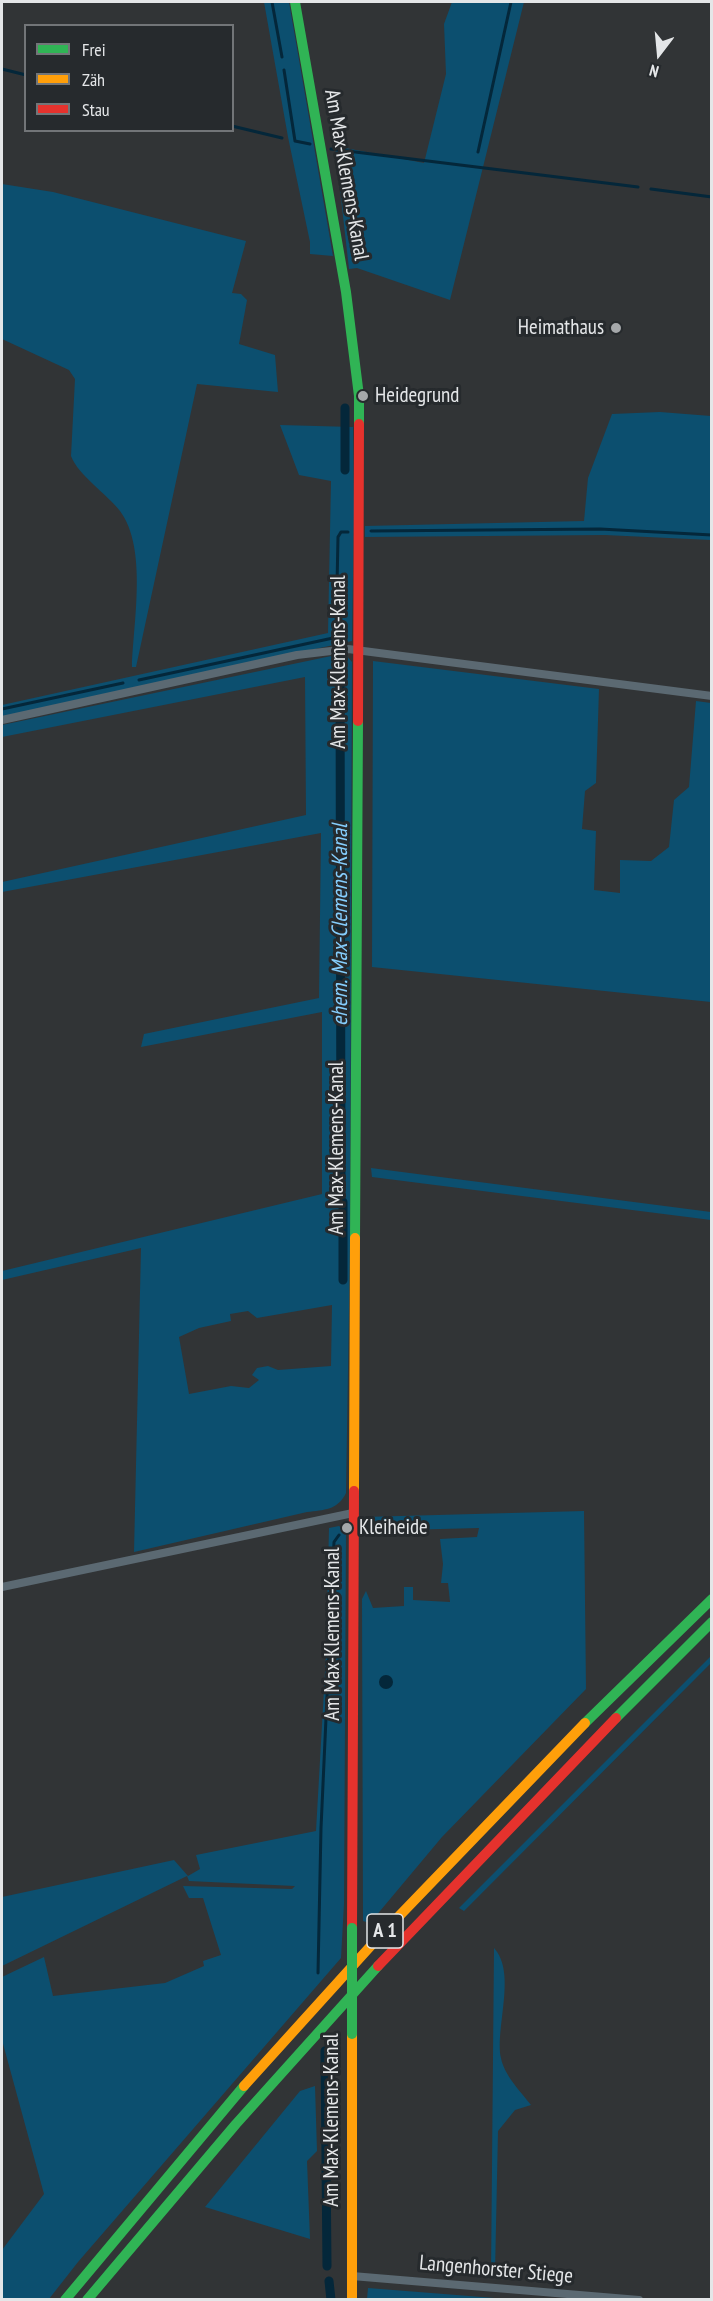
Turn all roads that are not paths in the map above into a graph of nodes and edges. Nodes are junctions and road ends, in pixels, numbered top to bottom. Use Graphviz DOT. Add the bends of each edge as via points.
graph roads {
  1 [pos="295,2"];
  2 [pos="359,649"];
  3 [pos="711,696"];
  4 [pos="2,720"];
  5 [pos="353,1513"];
  6 [pos="2,1587"];
  7 [pos="711,1599"];
  8 [pos="711,1622"];
  9 [pos="352,2276"];
  10 [pos="65,2300"];
  11 [pos="87,2300"];
  12 [pos="352,2300"];
  13 [pos="639,2300"];
  1 -- 2 [label="main road, Am Max-Klemens-Kanal" via="355,350 359,411"];
  2 -- 3 [label="street"];
  2 -- 4 [label="street" via="297,656"];
  2 -- 5 [label="main road, Am Max-Klemens-Kanal"];
  5 -- 6 [label="street"];
  5 -- 9 [label="main road, Am Max-Klemens-Kanal, bridge"];
  7 -- 10 [label="main road, A 1" via="604,1703 415,1899 217,2119"];
  8 -- 11 [label="main road, A 1" via="566,1766 374,1969"];
  9 -- 12 [label="main road, Am Max-Klemens-Kanal"];
  9 -- 13 [label="street, Langenhorster Stiege"];
}
